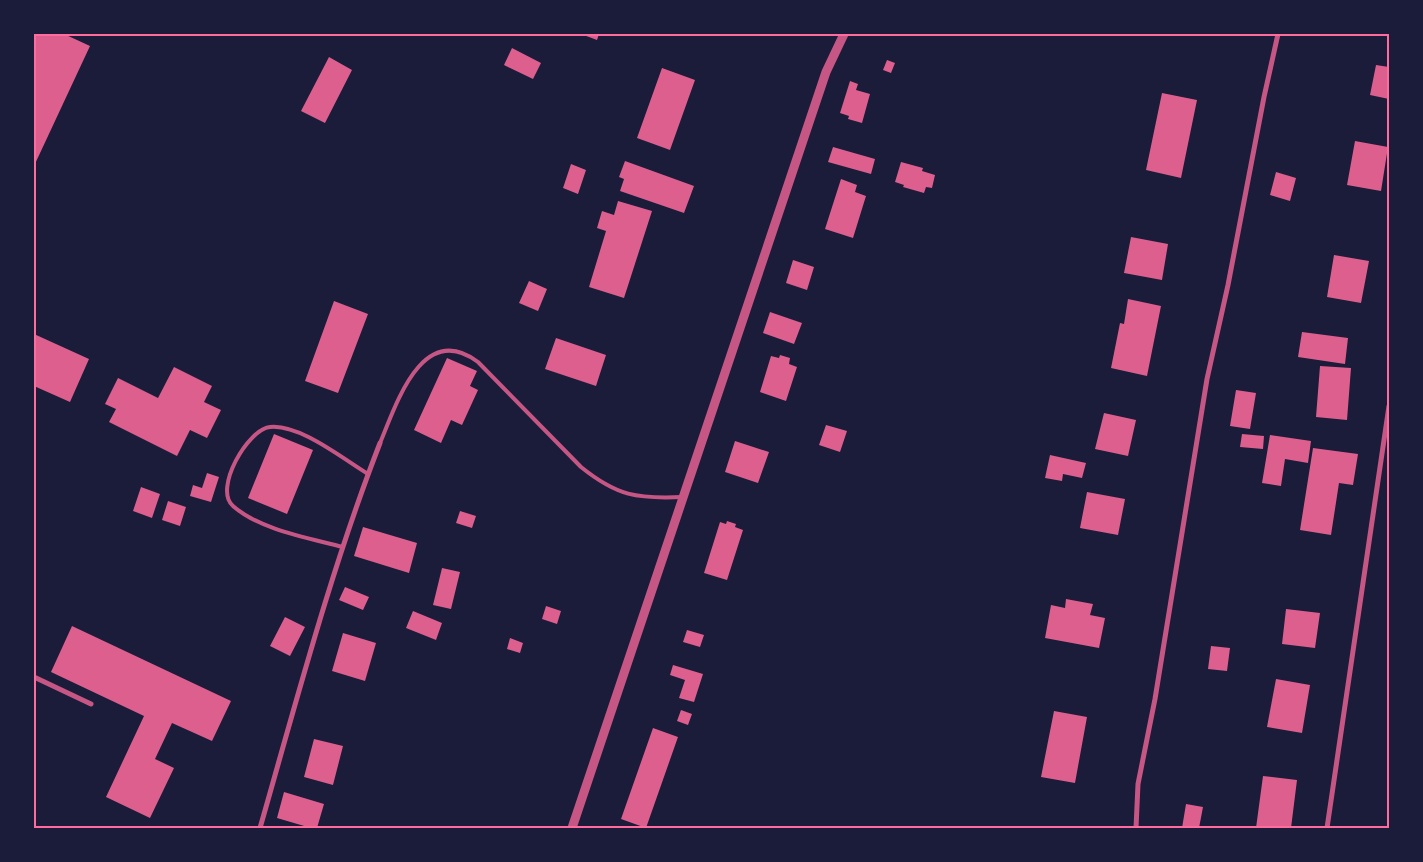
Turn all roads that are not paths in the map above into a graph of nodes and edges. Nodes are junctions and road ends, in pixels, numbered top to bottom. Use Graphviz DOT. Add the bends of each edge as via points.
graph roads {
  1 [pos="844,34"];
  2 [pos="1278,34"];
  3 [pos="1389,406"];
  4 [pos="380,443"];
  5 [pos="368,474"];
  6 [pos="683,496"];
  7 [pos="343,547"];
  8 [pos="34,677"];
  9 [pos="91,704"];
  10 [pos="260,828"];
  11 [pos="572,828"];
  12 [pos="1136,828"];
  13 [pos="1327,828"];
  1 -- 6 [label="street" via="826,72"];
  2 -- 12 [label="street" via="1207,379 1138,784"];
  3 -- 13 [label="street"];
  4 -- 5 [label="street"];
  4 -- 6 [label="lane" via="406,382 415,370 442,350 459,351 478,362 593,477 638,497"];
  5 -- 7 [label="street"];
  5 -- 7 [label="lane" via="302,434 281,427 263,429 246,445 234,464 229,479 231,505 268,525"];
  6 -- 11 [label="street"];
  7 -- 10 [label="street"];
  8 -- 9 [label="street"];
}
